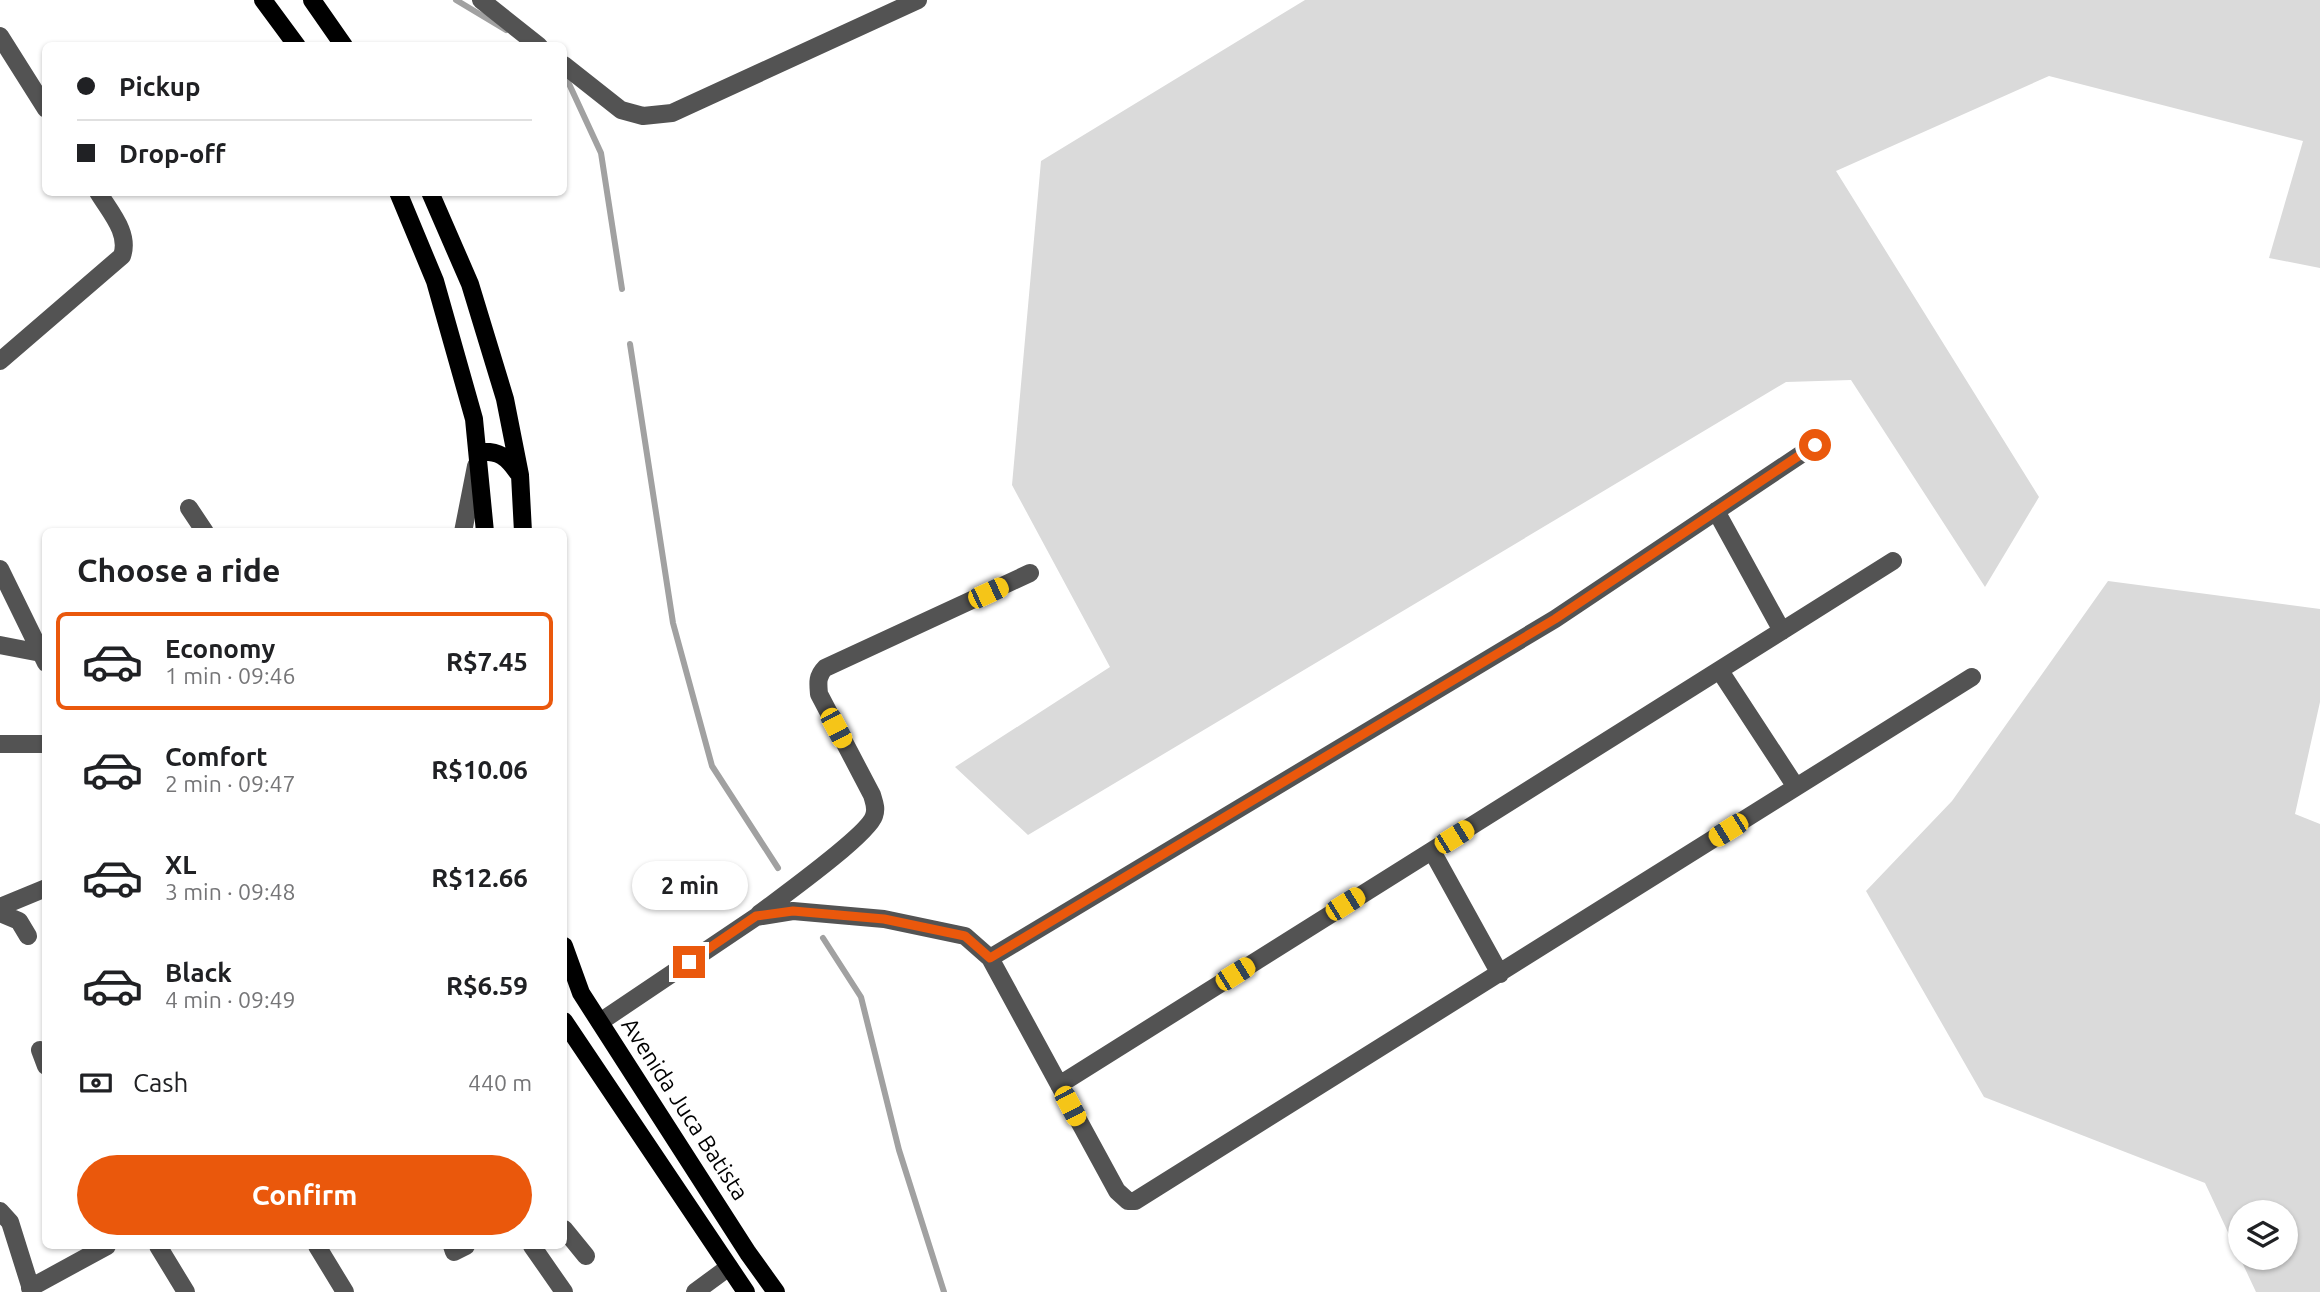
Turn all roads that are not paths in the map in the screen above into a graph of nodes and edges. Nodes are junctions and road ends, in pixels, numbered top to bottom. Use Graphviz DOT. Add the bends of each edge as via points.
graph roads {
  1 [pos="263,0"];
  2 [pos="312,0"];
  3 [pos="481,0"];
  4 [pos="918,0"];
  5 [pos="0,36"];
  6 [pos="294,42"];
  7 [pos="341,42"];
  8 [pos="534,42"];
  9 [pos="567,67"];
  10 [pos="42,103"];
  11 [pos="100,196"];
  12 [pos="400,196"];
  13 [pos="432,196"];
  14 [pos="0,361"];
  15 [pos="1815,445"];
  16 [pos="478,452"];
  17 [pos="520,475"];
  18 [pos="189,508"];
  19 [pos="1716,511"];
  20 [pos="203,528"];
  21 [pos="464,528"];
  22 [pos="485,528"];
  23 [pos="523,528"];
  24 [pos="1894,561"];
  25 [pos="0,569"];
  26 [pos="1030,573"];
  27 [pos="1782,631"];
  28 [pos="0,645"];
  29 [pos="42,656"];
  30 [pos="42,658"];
  31 [pos="1720,671"];
  32 [pos="1972,677"];
  33 [pos="0,744"];
  34 [pos="42,744"];
  35 [pos="1796,787"];
  36 [pos="1432,851"];
  37 [pos="42,890"];
  38 [pos="0,907"];
  39 [pos="0,913"];
  40 [pos="756,916"];
  41 [pos="28,936"];
  42 [pos="567,954"];
  43 [pos="990,958"];
  44 [pos="1500,974"];
  45 [pos="600,1022"];
  46 [pos="567,1025"];
  47 [pos="1059,1084"];
  48 [pos="0,1210"];
  49 [pos="567,1233"];
  50 [pos="102,1249"];
  51 [pos="160,1249"];
  52 [pos="319,1249"];
  53 [pos="534,1249"];
  54 [pos="586,1256"];
  55 [pos="729,1267"];
  56 [pos="31,1290"];
  57 [pos="186,1292"];
  58 [pos="345,1292"];
  59 [pos="564,1292"];
  60 [pos="695,1292"];
  61 [pos="746,1292"];
  62 [pos="776,1292"];
  1 -- 6 [label="main road"];
  2 -- 7 [label="main road"];
  3 -- 8 [label="street"];
  4 -- 9 [label="street" via="672,113 643,116 621,110"];
  5 -- 10 [label="street"];
  11 -- 14 [label="street" via="124,236 122,256"];
  12 -- 16 [label="main road" via="435,281 474,419"];
  13 -- 17 [label="main road" via="470,284 505,399"];
  15 -- 19 [label="street"];
  16 -- 17 [label="main road" via="500,453"];
  16 -- 21 [label="street"];
  16 -- 22 [label="main road"];
  17 -- 23 [label="main road"];
  18 -- 20 [label="street"];
  19 -- 27 [label="street"];
  19 -- 43 [label="street" via="1555,619"];
  24 -- 27 [label="street"];
  25 -- 29 [label="street"];
  26 -- 40 [label="street" via="820,673 819,694 872,795 875,815 861,833"];
  27 -- 31 [label="street"];
  28 -- 30 [label="street"];
  31 -- 35 [label="street"];
  31 -- 36 [label="street"];
  32 -- 35 [label="street"];
  33 -- 34 [label="street"];
  35 -- 44 [label="street"];
  36 -- 44 [label="street"];
  36 -- 47 [label="street"];
  37 -- 38 [label="street"];
  39 -- 41 [label="street" via="19,921"];
  40 -- 43 [label="street" via="793,911 884,919 965,936"];
  40 -- 45 [label="street"];
  42 -- 45 [label="main road, Avenida Juca Batista" via="581,992"];
  43 -- 47 [label="street"];
  44 -- 47 [label="street" via="1135,1201 1117,1191"];
  45 -- 62 [label="main road, Avenida Juca Batista"];
  46 -- 55 [label="main road"];
  48 -- 56 [label="street" via="10,1222"];
  49 -- 54 [label="street"];
  50 -- 56 [label="street"];
  51 -- 57 [label="street"];
  52 -- 58 [label="street"];
  53 -- 59 [label="street"];
  55 -- 60 [label="street"];
  55 -- 61 [label="main road"];
}
